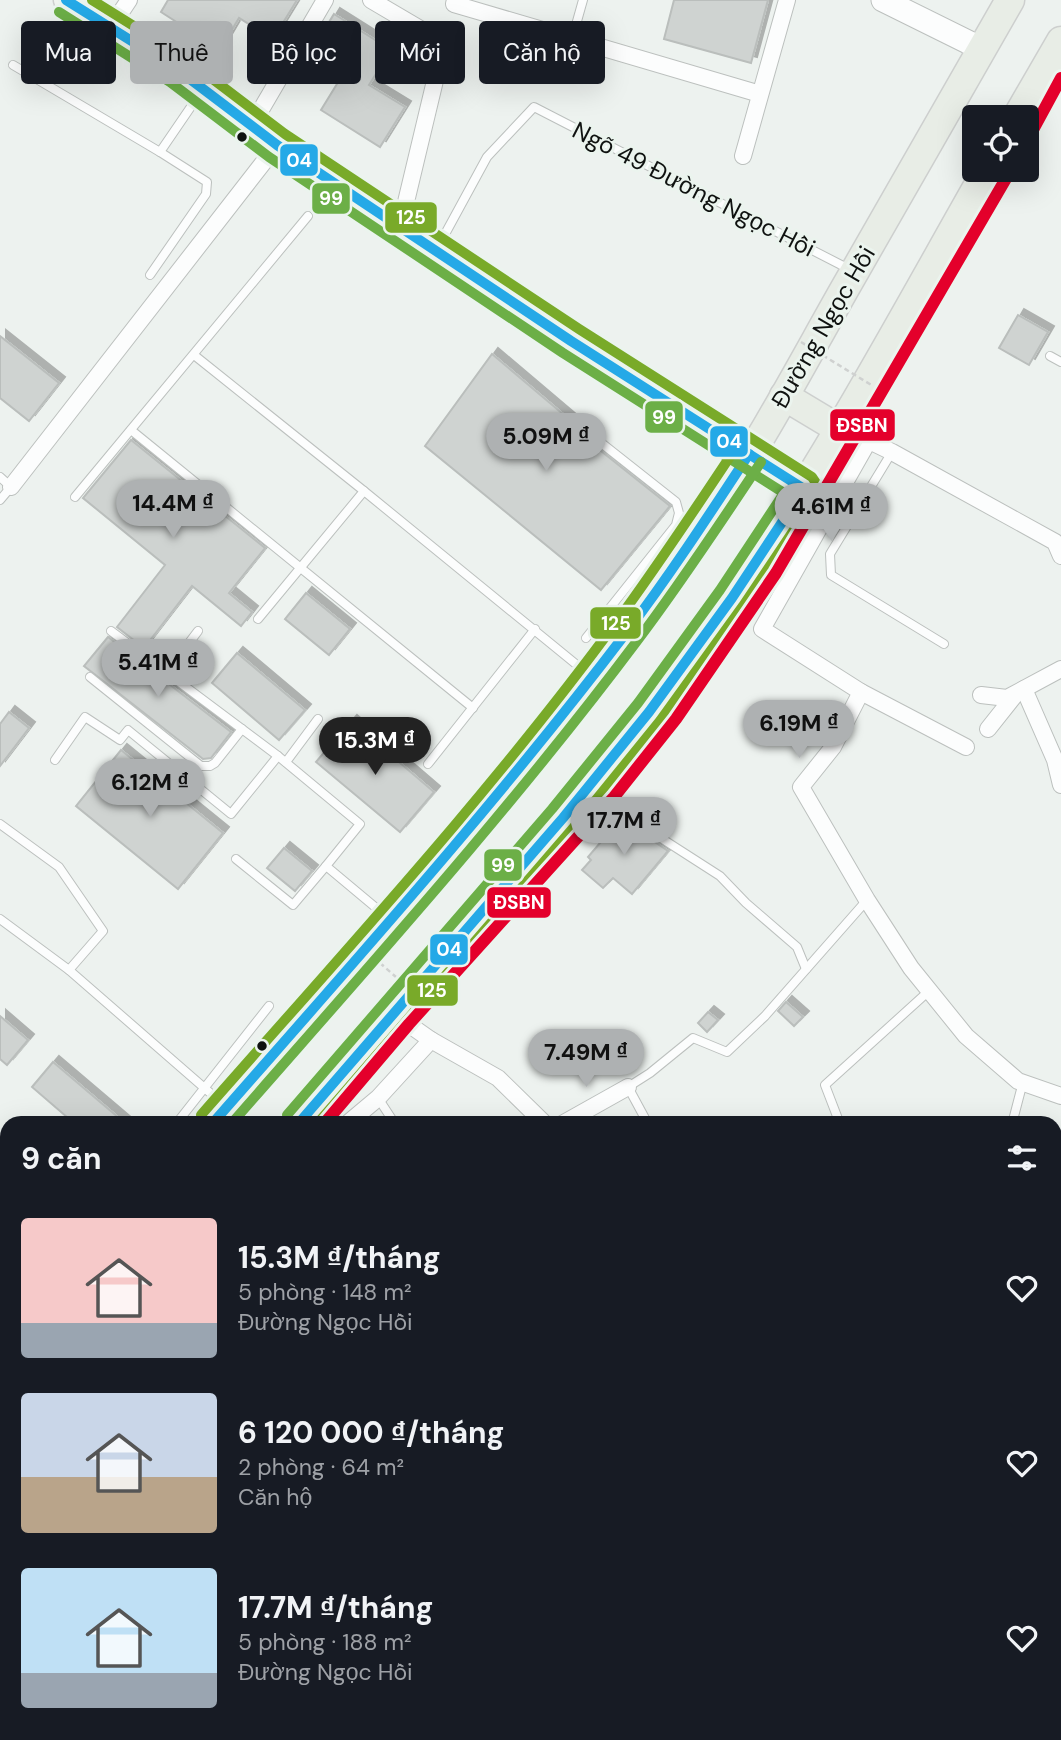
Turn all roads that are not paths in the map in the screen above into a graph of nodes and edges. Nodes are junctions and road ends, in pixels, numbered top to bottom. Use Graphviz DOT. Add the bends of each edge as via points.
graph roads {
  1 [pos="66,0"];
  2 [pos="129,0"];
  3 [pos="325,0"];
  4 [pos="371,0"];
  5 [pos="455,0"];
  6 [pos="583,0"];
  7 [pos="787,0"];
  8 [pos="883,0"];
  9 [pos="1010,0"];
  10 [pos="101,21"];
  11 [pos="115,21"];
  12 [pos="511,21"];
  13 [pos="577,21"];
  14 [pos="116,30"];
  15 [pos="1061,41"];
  16 [pos="605,49"];
  17 [pos="982,49"];
  18 [pos="13,65"];
  19 [pos="204,89"];
  20 [pos="760,94"];
  21 [pos="1024,105"];
  22 [pos="252,125"];
  23 [pos="277,145"];
  24 [pos="160,152"];
  25 [pos="743,156"];
  26 [pos="980,182"];
  27 [pos="308,216"];
  28 [pos="400,226"];
  29 [pos="436,251"];
  30 [pos="854,272"];
  31 [pos="150,275"];
  32 [pos="194,355"];
  33 [pos="1050,356"];
  34 [pos="1061,362"];
  35 [pos="783,396"];
  36 [pos="576,422"];
  37 [pos="839,429"];
  38 [pos="131,430"];
  39 [pos="869,440"];
  40 [pos="892,452"];
  41 [pos="749,454"];
  42 [pos="5,482"];
  43 [pos="804,489"];
  44 [pos="364,491"];
  45 [pos="75,497"];
  46 [pos="0,500"];
  47 [pos="1059,543"];
  48 [pos="301,568"];
  49 [pos="616,600"];
  50 [pos="637,618"];
  51 [pos="258,620"];
  52 [pos="535,629"];
  53 [pos="111,631"];
  54 [pos="198,631"];
  55 [pos="586,638"];
  56 [pos="944,644"];
  57 [pos="1061,669"];
  58 [pos="167,672"];
  59 [pos="90,677"];
  60 [pos="593,678"];
  61 [pos="861,692"];
  62 [pos="1016,694"];
  63 [pos="981,695"];
  64 [pos="473,708"];
  65 [pos="318,719"];
  66 [pos="242,729"];
  67 [pos="988,729"];
  68 [pos="965,747"];
  69 [pos="1058,758"];
  70 [pos="282,759"];
  71 [pos="55,760"];
  72 [pos="428,764"];
  73 [pos="598,776"];
  74 [pos="1061,785"];
  75 [pos="0,824"];
  76 [pos="236,859"];
  77 [pos="326,866"];
  78 [pos="867,900"];
  79 [pos="390,919"];
  80 [pos="1,921"];
  81 [pos="806,969"];
  82 [pos="69,970"];
  83 [pos="930,990"];
  84 [pos="270,1006"];
  85 [pos="394,1014"];
  86 [pos="431,1040"];
  87 [pos="1023,1082"];
  88 [pos="628,1087"];
  89 [pos="1061,1096"];
  90 [pos="378,1098"];
  91 [pos="215,1106"];
  92 [pos="193,1116"];
  93 [pos="305,1116"];
  94 [pos="357,1116"];
  95 [pos="390,1116"];
  96 [pos="537,1116"];
  97 [pos="576,1116"];
  98 [pos="644,1116"];
  99 [pos="837,1116"];
  100 [pos="1014,1116"];
  1 -- 10 [label="main road"];
  2 -- 11 [label="street"];
  3 -- 22 [label="street"];
  4 -- 28 [label="street" via="444,43"];
  5 -- 12 [label="street" via="454,4"];
  6 -- 13 [label="lane"];
  7 -- 20 [label="street"];
  8 -- 17 [label="street"];
  9 -- 17 [label="highway, Đường Ngọc Hồi"];
  14 -- 19 [label="main road"];
  15 -- 21 [label="highway"];
  16 -- 20 [label="street"];
  17 -- 30 [label="highway, Đường Ngọc Hồi"];
  18 -- 24 [label="lane"];
  19 -- 22 [label="main road"];
  19 -- 24 [label="lane"];
  20 -- 25 [label="street"];
  22 -- 23 [label="main road"];
  23 -- 28 [label="main road"];
  23 -- 42 [label="street"];
  24 -- 31 [label="lane" via="207,183 208,189"];
  26 -- 37 [label="highway"];
  27 -- 32 [label="lane"];
  28 -- 29 [label="main road"];
  29 -- 30 [label="lane, Ngõ 49 Đường Ngọc Hồi" via="487,157 534,107"];
  29 -- 41 [label="main road"];
  30 -- 35 [label="highway, Đường Ngọc Hồi"];
  32 -- 38 [label="lane"];
  32 -- 44 [label="lane"];
  33 -- 34 [label="lane"];
  35 -- 37 [label="highway"];
  35 -- 41 [label="highway, Đường Ngọc Hồi"];
  36 -- 49 [label="lane" via="676,502 680,513 676,525"];
  37 -- 39 [label="street"];
  37 -- 43 [label="highway"];
  38 -- 45 [label="lane"];
  38 -- 48 [label="lane"];
  39 -- 40 [label="street"];
  39 -- 61 [label="street" via="762,629"];
  40 -- 47 [label="street"];
  40 -- 56 [label="lane" via="830,554 831,575"];
  41 -- 43 [label="highway"];
  41 -- 50 [label="highway, Đường Ngọc Hồi"];
  42 -- 46 [label="lane"];
  43 -- 73 [label="highway" via="732,598"];
  44 -- 48 [label="lane"];
  44 -- 52 [label="lane"];
  48 -- 51 [label="lane"];
  48 -- 64 [label="lane"];
  49 -- 50 [label="lane"];
  49 -- 55 [label="lane"];
  50 -- 60 [label="highway, Đường Ngọc Hồi"];
  52 -- 60 [label="lane"];
  52 -- 64 [label="lane"];
  53 -- 58 [label="lane"];
  54 -- 58 [label="lane"];
  57 -- 62 [label="street"];
  58 -- 66 [label="lane"];
  59 -- 66 [label="lane" via="201,766 215,763"];
  60 -- 79 [label="highway, Đường Ngọc Hồi"];
  61 -- 68 [label="street"];
  61 -- 78 [label="street" via="833,747 801,787"];
  62 -- 63 [label="street"];
  62 -- 67 [label="street"];
  62 -- 69 [label="street"];
  64 -- 72 [label="lane"];
  65 -- 70 [label="lane"];
  66 -- 70 [label="lane"];
  69 -- 74 [label="street"];
  70 -- 71 [label="lane" via="231,814 128,730 120,740 85,717"];
  70 -- 77 [label="lane" via="360,824"];
  73 -- 81 [label="lane" via="650,831 720,876 797,947"];
  73 -- 85 [label="highway"];
  75 -- 82 [label="lane" via="59,867 103,931"];
  76 -- 77 [label="lane" via="293,905"];
  77 -- 79 [label="lane"];
  78 -- 81 [label="lane"];
  78 -- 83 [label="street"];
  79 -- 91 [label="highway, Đường Ngọc Hồi"];
  80 -- 82 [label="lane"];
  81 -- 88 [label="lane" via="727,1052 693,1038"];
  82 -- 91 [label="lane"];
  83 -- 87 [label="street" via="967,1036"];
  83 -- 99 [label="lane" via="824,1085"];
  84 -- 91 [label="lane"];
  85 -- 86 [label="street"];
  85 -- 93 [label="highway"];
  86 -- 90 [label="street"];
  86 -- 96 [label="street" via="498,1078"];
  87 -- 89 [label="street"];
  87 -- 100 [label="lane"];
  88 -- 97 [label="street"];
  88 -- 98 [label="lane"];
  90 -- 94 [label="street"];
  90 -- 95 [label="lane"];
  91 -- 92 [label="lane"];
}
